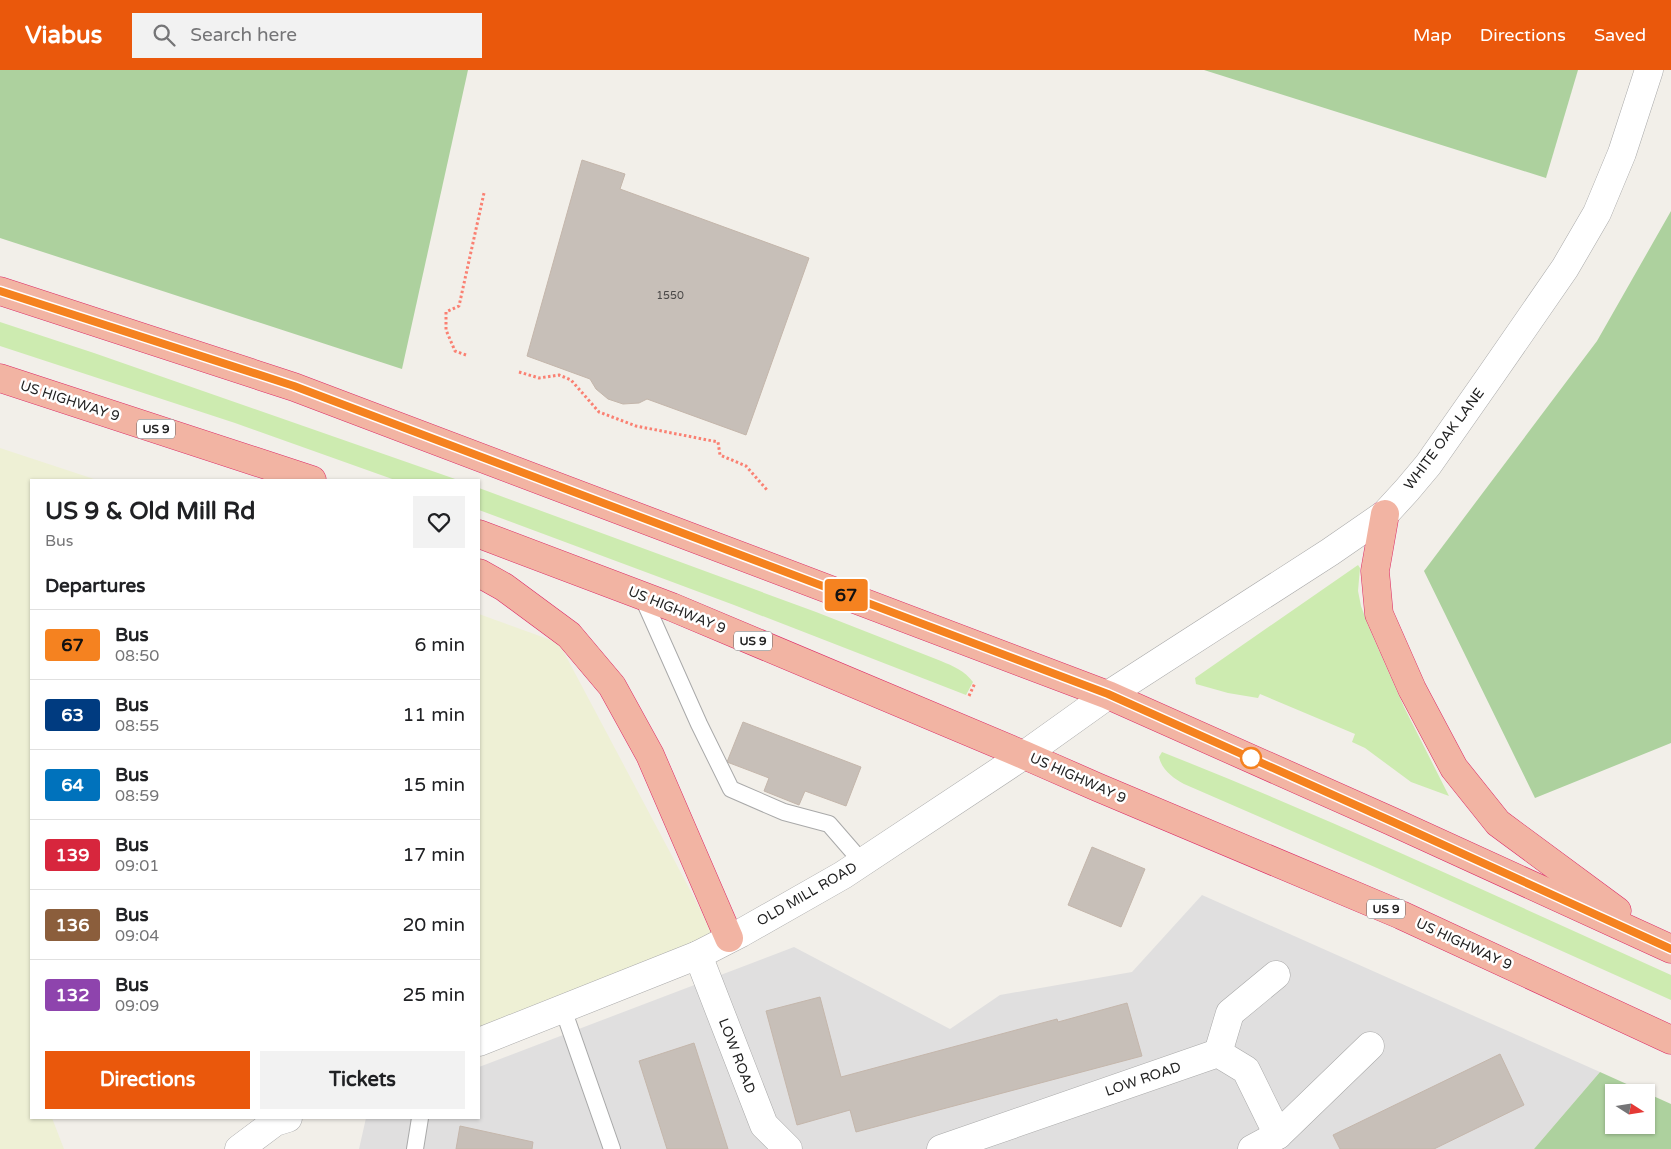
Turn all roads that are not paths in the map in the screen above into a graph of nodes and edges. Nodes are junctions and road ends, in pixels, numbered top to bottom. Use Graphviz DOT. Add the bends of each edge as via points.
graph roads {
  1 [pos="1649,70"];
  2 [pos="0,291"];
  3 [pos="0,378"];
  4 [pos="308,479"];
  5 [pos="1385,514"];
  6 [pos="480,534"];
  7 [pos="480,575"];
  8 [pos="642,596"];
  9 [pos="1108,694"];
  10 [pos="1024,755"];
  11 [pos="862,862"];
  12 [pos="728,938"];
  13 [pos="1666,947"];
  14 [pos="698,955"];
  15 [pos="1276,975"];
  16 [pos="563,1008"];
  17 [pos="1671,1040"];
  18 [pos="480,1042"];
  19 [pos="1370,1046"];
  20 [pos="1218,1052"];
  21 [pos="285,1119"];
  22 [pos="420,1119"];
  23 [pos="1278,1135"];
  24 [pos="238,1149"];
  25 [pos="415,1149"];
  26 [pos="612,1149"];
  27 [pos="788,1149"];
  28 [pos="941,1149"];
  29 [pos="1252,1149"];
  1 -- 5 [label="street, WHITE OAK LANE" via="1619,162 1597,213 1570,260 1428,466"];
  2 -- 9 [label="highway" via="294,386"];
  3 -- 4 [label="highway, US HIGHWAY 9 / US 9"];
  5 -- 9 [label="street, WHITE OAK LANE"];
  5 -- 13 [label="highway" via="1375,571 1379,614 1412,689 1454,768 1498,823"];
  6 -- 8 [label="highway, US HIGHWAY 9 / US 9"];
  7 -- 12 [label="highway" via="504,587 569,635 612,686 650,755"];
  8 -- 10 [label="highway, US HIGHWAY 9 / US 9"];
  8 -- 11 [label="lane" via="731,789 784,812 829,824"];
  9 -- 10 [label="street, OLD MILL ROAD"];
  9 -- 13 [label="highway"];
  10 -- 11 [label="street, OLD MILL ROAD"];
  10 -- 17 [label="highway, US HIGHWAY 9 / US 9" via="1402,915"];
  11 -- 12 [label="street, OLD MILL ROAD"];
  12 -- 14 [label="street, OLD MILL ROAD"];
  14 -- 16 [label="street, OLD MILL ROAD"];
  14 -- 27 [label="street, LOW ROAD" via="764,1125"];
  15 -- 20 [label="street" via="1230,1013"];
  16 -- 18 [label="street, OLD MILL ROAD"];
  16 -- 26 [label="lane"];
  19 -- 23 [label="street"];
  20 -- 23 [label="street" via="1246,1070"];
  20 -- 28 [label="street, LOW ROAD"];
  21 -- 24 [label="street" via="275,1122"];
  22 -- 25 [label="lane"];
  23 -- 29 [label="street"];
}
